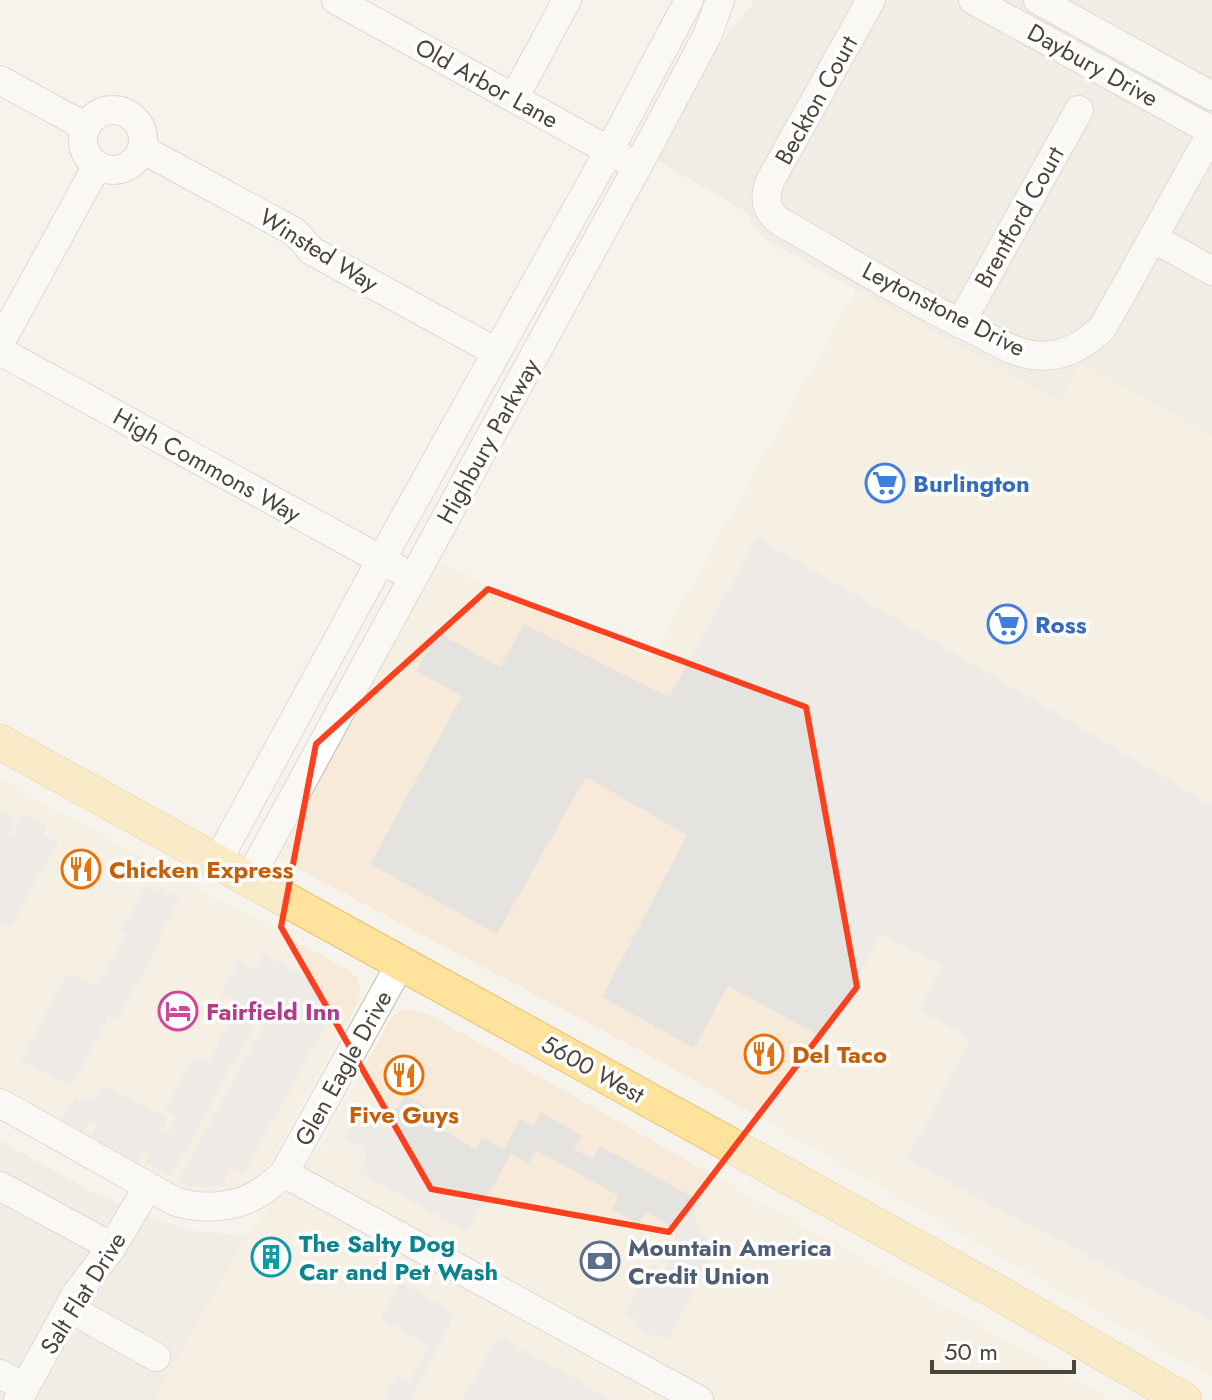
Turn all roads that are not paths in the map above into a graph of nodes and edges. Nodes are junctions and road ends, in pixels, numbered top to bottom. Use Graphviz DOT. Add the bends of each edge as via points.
graph roads {
  1 [pos="336,0"];
  2 [pos="567,0"];
  3 [pos="689,0"];
  4 [pos="720,0"];
  5 [pos="871,0"];
  6 [pos="973,0"];
  7 [pos="1038,0"];
  8 [pos="0,80"];
  9 [pos="1212,96"];
  10 [pos="514,98"];
  11 [pos="1079,110"];
  12 [pos="86,127"];
  13 [pos="1212,131"];
  14 [pos="142,149"];
  15 [pos="609,151"];
  16 [pos="97,166"];
  17 [pos="638,166"];
  18 [pos="766,201"];
  19 [pos="1153,238"];
  20 [pos="1212,271"];
  21 [pos="960,324"];
  22 [pos="0,343"];
  23 [pos="0,351"];
  24 [pos="496,352"];
  25 [pos="381,560"];
  26 [pos="414,578"];
  27 [pos="0,742"];
  28 [pos="217,862"];
  29 [pos="249,879"];
  30 [pos="401,963"];
  31 [pos="0,1103"];
  32 [pos="284,1173"];
  33 [pos="0,1186"];
  34 [pos="148,1187"];
  35 [pos="112,1247"];
  36 [pos="69,1308"];
  37 [pos="156,1357"];
  38 [pos="0,1374"];
  39 [pos="22,1394"];
  40 [pos="699,1400"];
  41 [pos="1184,1400"];
  1 -- 10 [label="street, Old Arbor Lane"];
  2 -- 10 [label="street"];
  3 -- 15 [label="street, Highbury Parkway"];
  4 -- 17 [label="street, Highbury Parkway" via="708,34"];
  5 -- 18 [label="street, Beckton Court" via="770,181"];
  6 -- 13 [label="street, Daybury Drive"];
  7 -- 9 [label="street, Daybury Drive"];
  8 -- 12 [label="street"];
  10 -- 15 [label="street, Old Arbor Lane"];
  11 -- 21 [label="street, Brentford Court"];
  12 -- 14 [label="street" via="100,113 119,110 137,120"];
  12 -- 16 [label="street" via="86,153"];
  13 -- 19 [label="street, Leytonstone Drive"];
  14 -- 16 [label="street" via="129,166"];
  14 -- 24 [label="street, Winsted Way" via="295,232 312,251"];
  15 -- 17 [label="street, Old Arbor Lane"];
  15 -- 24 [label="street, Highbury Parkway"];
  16 -- 22 [label="street"];
  17 -- 26 [label="street, Highbury Parkway"];
  18 -- 21 [label="street, Leytonstone Drive" via="779,221"];
  19 -- 20 [label="street"];
  19 -- 21 [label="street, Leytonstone Drive" via="1103,327 1073,350 1032,355"];
  23 -- 25 [label="street, High Commons Way"];
  24 -- 25 [label="street, Highbury Parkway"];
  25 -- 26 [label="street, High Commons Way"];
  25 -- 28 [label="street, Highbury Parkway"];
  26 -- 29 [label="street, Highbury Parkway"];
  27 -- 28 [label="main road, 5600 West"];
  28 -- 29 [label="main road, 5600 West"];
  29 -- 30 [label="main road, 5600 West"];
  30 -- 32 [label="street, Glen Eagle Drive"];
  30 -- 41 [label="main road, 5600 West"];
  31 -- 34 [label="street, Glen Eagle Drive"];
  32 -- 34 [label="street, Glen Eagle Drive" via="248,1199 207,1207 184,1204"];
  32 -- 40 [label="street, Glen Eagle Drive"];
  33 -- 35 [label="street"];
  34 -- 35 [label="street, Salt Flat Drive"];
  35 -- 36 [label="street, Salt Flat Drive"];
  36 -- 37 [label="street"];
  36 -- 39 [label="street, Salt Flat Drive"];
  38 -- 39 [label="street"];
}
